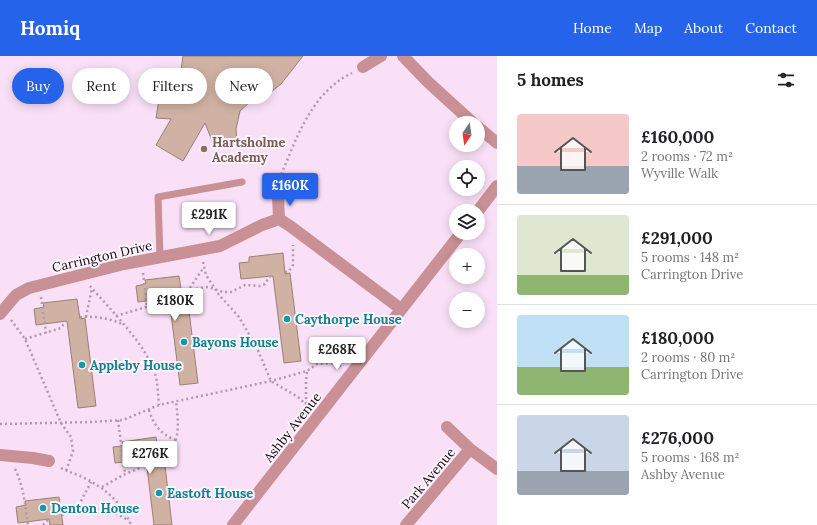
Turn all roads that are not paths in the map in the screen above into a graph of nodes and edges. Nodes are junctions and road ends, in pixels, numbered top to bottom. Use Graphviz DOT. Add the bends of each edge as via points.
graph roads {
  1 [pos="381,56"];
  2 [pos="403,56"];
  3 [pos="363,67"];
  4 [pos="465,116"];
  5 [pos="485,133"];
  6 [pos="497,143"];
  7 [pos="242,182"];
  8 [pos="497,186"];
  9 [pos="278,196"];
  10 [pos="483,204"];
  11 [pos="278,219"];
  12 [pos="456,240"];
  13 [pos="160,257"];
  14 [pos="401,310"];
  15 [pos="1,313"];
  16 [pos="447,427"];
  17 [pos="470,449"];
  18 [pos="3,456"];
  19 [pos="49,461"];
  20 [pos="497,469"];
  21 [pos="233,525"];
  22 [pos="406,525"];
  1 -- 3 [label="street"];
  2 -- 4 [label="street"];
  5 -- 6 [label="street"];
  7 -- 13 [label="lane" via="158,197"];
  8 -- 10 [label="street"];
  9 -- 11 [label="street"];
  11 -- 13 [label="street, Carrington Drive" via="220,246"];
  11 -- 14 [label="street"];
  12 -- 14 [label="street, Ashby Avenue"];
  13 -- 15 [label="street, Carrington Drive" via="29,288 16,295"];
  14 -- 21 [label="street, Ashby Avenue"];
  16 -- 17 [label="street, Park Avenue"];
  17 -- 20 [label="street, Park Avenue"];
  17 -- 22 [label="street, Park Avenue"];
  18 -- 19 [label="street"];
}
